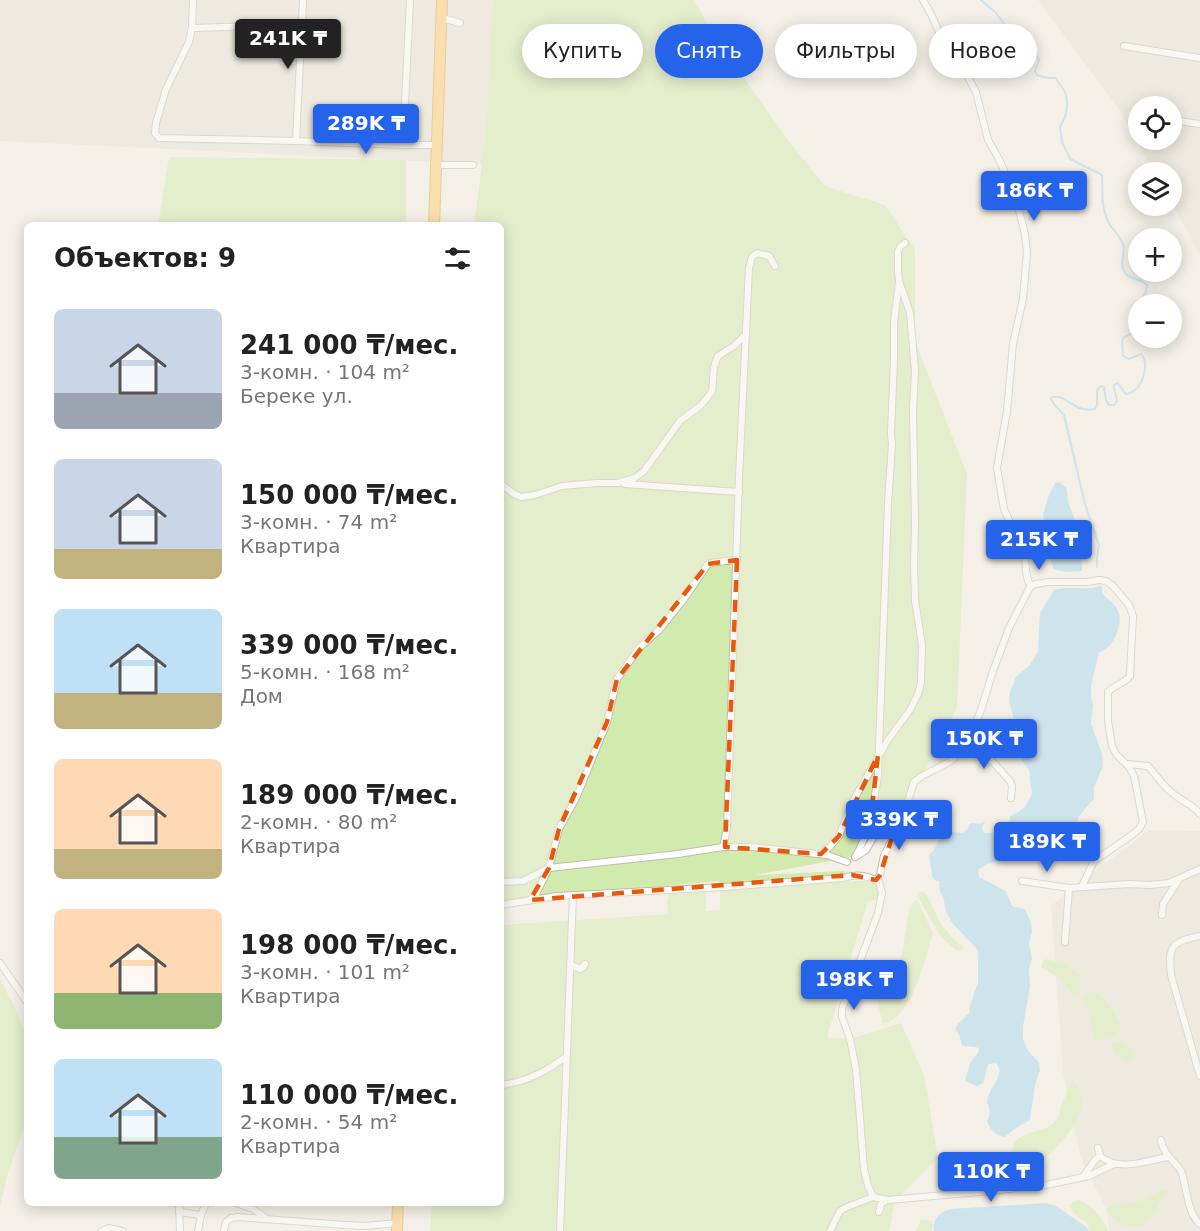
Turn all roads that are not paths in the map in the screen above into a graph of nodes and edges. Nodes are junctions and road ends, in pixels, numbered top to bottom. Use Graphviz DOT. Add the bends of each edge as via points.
graph roads {
  1 [pos="193,0"];
  2 [pos="303,0"];
  3 [pos="410,0"];
  4 [pos="442,0"];
  5 [pos="923,0"];
  6 [pos="441,18"];
  7 [pos="460,23"];
  8 [pos="192,28"];
  9 [pos="270,28"];
  10 [pos="1124,46"];
  11 [pos="1200,58"];
  12 [pos="1182,121"];
  13 [pos="1200,124"];
  14 [pos="296,141"];
  15 [pos="403,145"];
  16 [pos="437,145"];
  17 [pos="436,165"];
  18 [pos="473,165"];
  19 [pos="434,222"];
  20 [pos="905,243"];
  21 [pos="775,266"];
  22 [pos="900,281"];
  23 [pos="746,334"];
  24 [pos="618,483"];
  25 [pos="504,486"];
  26 [pos="739,492"];
  27 [pos="737,560"];
  28 [pos="1031,586"];
  29 [pos="969,738"];
  30 [pos="878,755"];
  31 [pos="1131,767"];
  32 [pos="1011,798"];
  33 [pos="901,809"];
  34 [pos="1200,814"];
  35 [pos="723,847"];
  36 [pos="821,854"];
  37 [pos="855,857"];
  38 [pos="848,862"];
  39 [pos="549,868"];
  40 [pos="1200,868"];
  41 [pos="850,874"];
  42 [pos="1179,879"];
  43 [pos="876,880"];
  44 [pos="504,882"];
  45 [pos="1022,882"];
  46 [pos="1082,886"];
  47 [pos="1069,888"];
  48 [pos="573,896"];
  49 [pos="530,900"];
  50 [pos="504,904"];
  51 [pos="1162,915"];
  52 [pos="1200,936"];
  53 [pos="1065,942"];
  54 [pos="0,963"];
  55 [pos="585,964"];
  56 [pos="571,965"];
  57 [pos="24,998"];
  58 [pos="566,1058"];
  59 [pos="1200,1076"];
  60 [pos="504,1085"];
  61 [pos="1161,1140"];
  62 [pos="1098,1148"];
  63 [pos="1100,1156"];
  64 [pos="1169,1157"];
  65 [pos="1114,1164"];
  66 [pos="1083,1177"];
  67 [pos="873,1197"];
  68 [pos="888,1200"];
  69 [pos="179,1206"];
  70 [pos="205,1206"];
  71 [pos="244,1206"];
  72 [pos="398,1206"];
  73 [pos="179,1212"];
  74 [pos="879,1212"];
  75 [pos="201,1215"];
  76 [pos="267,1218"];
  77 [pos="1200,1224"];
  78 [pos="397,1227"];
  79 [pos="102,1231"];
  80 [pos="122,1231"];
  81 [pos="180,1231"];
  82 [pos="198,1231"];
  83 [pos="224,1231"];
  84 [pos="560,1231"];
  85 [pos="830,1231"];
  1 -- 8 [label="street"];
  2 -- 14 [label="street"];
  3 -- 15 [label="street"];
  4 -- 6 [label="highway"];
  5 -- 28 [label="street" via="946,48 976,92 988,140 1012,191 1025,234 1023,299 1013,344 997,473 1004,509 1024,554"];
  6 -- 7 [label="street"];
  6 -- 16 [label="highway"];
  8 -- 9 [label="street"];
  8 -- 14 [label="street" via="166,89 155,128 157,136"];
  10 -- 11 [label="street"];
  12 -- 13 [label="street"];
  14 -- 15 [label="street"];
  15 -- 16 [label="street"];
  16 -- 17 [label="highway"];
  17 -- 18 [label="street"];
  17 -- 19 [label="highway"];
  20 -- 22 [label="street" via="898,252"];
  21 -- 23 [label="street" via="764,254 751,260"];
  22 -- 30 [label="street" via="894,322"];
  22 -- 30 [label="street" via="910,313 915,371 914,565 922,665 914,702"];
  23 -- 24 [label="street" via="718,356 712,391 707,398 680,421 644,471"];
  23 -- 26 [label="street"];
  24 -- 25 [label="street" via="562,486 521,497"];
  24 -- 26 [label="street"];
  26 -- 27 [label="street"];
  27 -- 35 [label="street" via="727,828"];
  27 -- 39 [label="street" via="708,564 617,679 607,722 560,828"];
  28 -- 29 [label="street" via="1009,628"];
  28 -- 31 [label="street" via="1102,580 1113,586 1129,605 1133,616 1130,676 1108,692 1107,721 1116,754"];
  29 -- 32 [label="street" via="1010,781"];
  29 -- 33 [label="street" via="951,761 914,782"];
  30 -- 36 [label="street" via="839,836"];
  30 -- 37 [label="street" via="872,812"];
  31 -- 34 [label="street" via="1148,766 1169,791"];
  31 -- 46 [label="street" via="1143,822 1132,835 1095,861"];
  33 -- 37 [label="street" via="888,812 866,850"];
  33 -- 43 [label="street"];
  35 -- 36 [label="street"];
  35 -- 39 [label="street"];
  36 -- 38 [label="street"];
  37 -- 38 [label="street"];
  38 -- 41 [label="street"];
  39 -- 44 [label="street" via="523,881"];
  39 -- 49 [label="street"];
  40 -- 42 [label="street"];
  41 -- 43 [label="street"];
  41 -- 48 [label="street" via="843,878"];
  42 -- 46 [label="street" via="1169,884"];
  42 -- 51 [label="street" via="1163,904"];
  43 -- 67 [label="street" via="882,889 878,913 842,1009 856,1069 864,1168"];
  45 -- 47 [label="street"];
  46 -- 47 [label="street"];
  47 -- 53 [label="street"];
  48 -- 49 [label="street"];
  48 -- 56 [label="street"];
  49 -- 50 [label="street"];
  52 -- 59 [label="street" via="1176,944 1169,959"];
  54 -- 57 [label="street"];
  55 -- 56 [label="street" via="580,969"];
  56 -- 58 [label="street"];
  58 -- 60 [label="street" via="518,1083"];
  58 -- 84 [label="street"];
  61 -- 64 [label="street"];
  62 -- 63 [label="street"];
  63 -- 65 [label="street"];
  63 -- 66 [label="street"];
  64 -- 65 [label="street"];
  64 -- 77 [label="street" via="1181,1171 1192,1213"];
  65 -- 66 [label="street"];
  66 -- 68 [label="street" via="1018,1188"];
  67 -- 68 [label="street"];
  67 -- 85 [label="street" via="840,1211"];
  68 -- 74 [label="street" via="881,1204"];
  69 -- 73 [label="street"];
  70 -- 75 [label="street"];
  71 -- 76 [label="street"];
  72 -- 78 [label="highway"];
  73 -- 75 [label="street"];
  73 -- 81 [label="street"];
  75 -- 82 [label="street"];
  76 -- 78 [label="street"];
  76 -- 83 [label="street" via="231,1218"];
  79 -- 80 [label="street"];
}
